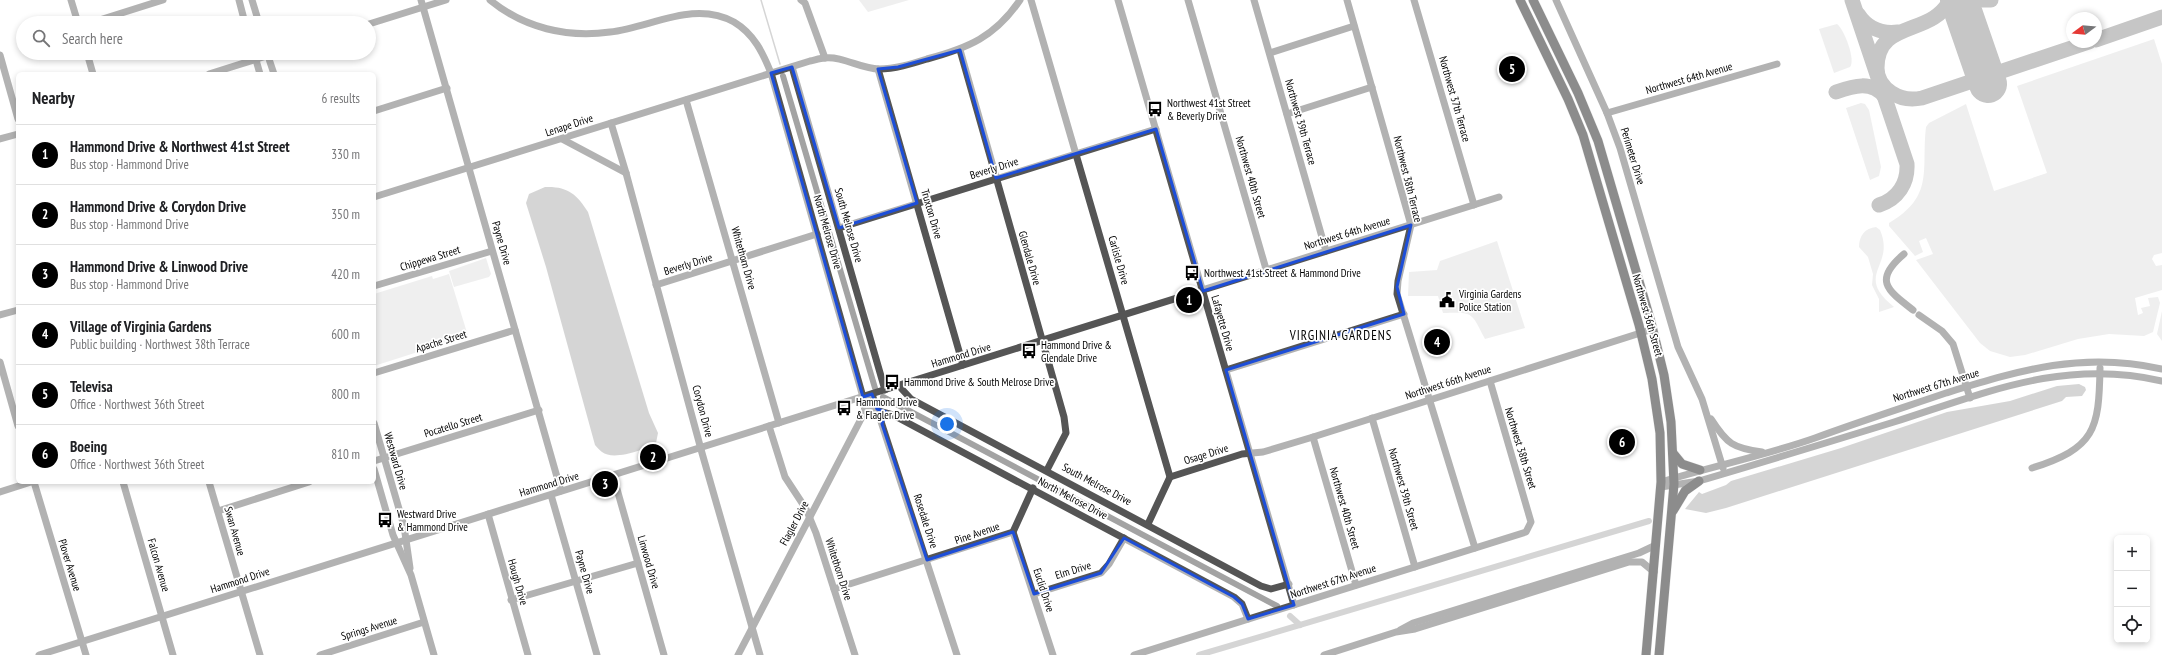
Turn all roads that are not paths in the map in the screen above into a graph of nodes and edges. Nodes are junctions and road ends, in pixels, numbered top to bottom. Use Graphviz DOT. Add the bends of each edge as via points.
graph roads {
  1 [pos="71,0"];
  2 [pos="163,0"];
  3 [pos="239,0"];
  4 [pos="252,0"];
  5 [pos="446,0"];
  6 [pos="490,0"];
  7 [pos="801,0"];
  8 [pos="1020,0"];
  9 [pos="1031,0"];
  10 [pos="1118,0"];
  11 [pos="1188,0"];
  12 [pos="1254,0"];
  13 [pos="1347,0"];
  14 [pos="1414,0"];
  15 [pos="1520,0"];
  16 [pos="1534,0"];
  17 [pos="1556,0"];
  18 [pos="422,4"];
  19 [pos="76,16"];
  20 [pos="112,16"];
  21 [pos="243,16"];
  22 [pos="257,16"];
  23 [pos="376,21"];
  24 [pos="1354,26"];
  25 [pos="960,50"];
  26 [pos="1270,53"];
  27 [pos="0,54"];
  28 [pos="825,58"];
  29 [pos="89,60"];
  30 [pos="245,60"];
  31 [pos="256,60"];
  32 [pos="270,60"];
  33 [pos="1777,64"];
  34 [pos="792,67"];
  35 [pos="878,69"];
  36 [pos="92,72"];
  37 [pos="214,72"];
  38 [pos="259,72"];
  39 [pos="273,72"];
  40 [pos="771,73"];
  41 [pos="1372,87"];
  42 [pos="447,88"];
  43 [pos="686,100"];
  44 [pos="376,110"];
  45 [pos="16,112"];
  46 [pos="1607,113"];
  47 [pos="1287,114"];
  48 [pos="611,123"];
  49 [pos="1156,129"];
  50 [pos="16,135"];
  51 [pos="562,139"];
  52 [pos="0,140"];
  53 [pos="1077,153"];
  54 [pos="1604,160"];
  55 [pos="1592,164"];
  56 [pos="469,168"];
  57 [pos="626,173"];
  58 [pos="996,178"];
  59 [pos="376,197"];
  60 [pos="1499,197"];
  61 [pos="918,203"];
  62 [pos="1474,205"];
  63 [pos="1411,225"];
  64 [pos="839,228"];
  65 [pos="817,234"];
  66 [pos="492,251"];
  67 [pos="1326,251"];
  68 [pos="1904,254"];
  69 [pos="733,261"];
  70 [pos="1266,269"];
  71 [pos="376,285"];
  72 [pos="656,285"];
  73 [pos="1203,291"];
  74 [pos="16,311"];
  75 [pos="1404,314"];
  76 [pos="0,315"];
  77 [pos="1123,315"];
  78 [pos="1653,329"];
  79 [pos="515,330"];
  80 [pos="1641,333"];
  81 [pos="1042,340"];
  82 [pos="0,362"];
  83 [pos="2101,362"];
  84 [pos="964,365"];
  85 [pos="2162,369"];
  86 [pos="1226,370"];
  87 [pos="376,372"];
  88 [pos="2100,372"];
  89 [pos="1490,381"];
  90 [pos="2162,381"];
  91 [pos="899,386"];
  92 [pos="1967,387"];
  93 [pos="885,390"];
  94 [pos="872,394"];
  95 [pos="864,397"];
  96 [pos="1970,398"];
  97 [pos="1430,400"];
  98 [pos="877,409"];
  99 [pos="539,410"];
  100 [pos="865,412"];
  101 [pos="1706,412"];
  102 [pos="893,415"];
  103 [pos="1372,418"];
  104 [pos="16,419"];
  105 [pos="779,423"];
  106 [pos="882,424"];
  107 [pos="769,426"];
  108 [pos="376,430"];
  109 [pos="1313,437"];
  110 [pos="701,448"];
  111 [pos="1250,453"];
  112 [pos="1673,453"];
  113 [pos="1766,453"];
  114 [pos="384,458"];
  115 [pos="376,461"];
  116 [pos="1722,464"];
  117 [pos="2032,468"];
  118 [pos="1047,470"];
  119 [pos="1700,470"];
  120 [pos="1724,474"];
  121 [pos="613,475"];
  122 [pos="376,476"];
  123 [pos="1170,478"];
  124 [pos="1674,481"];
  125 [pos="1699,481"];
  126 [pos="26,484"];
  127 [pos="34,484"];
  128 [pos="124,484"];
  129 [pos="210,484"];
  130 [pos="303,484"];
  131 [pos="1661,485"];
  132 [pos="1033,488"];
  133 [pos="0,492"];
  134 [pos="561,492"];
  135 [pos="551,495"];
  136 [pos="218,511"];
  137 [pos="488,514"];
  138 [pos="1672,514"];
  139 [pos="809,519"];
  140 [pos="1531,522"];
  141 [pos="1148,524"];
  142 [pos="1013,532"];
  143 [pos="1124,538"];
  144 [pos="407,540"];
  145 [pos="396,543"];
  146 [pos="1656,545"];
  147 [pos="1475,548"];
  148 [pos="927,560"];
  149 [pos="638,563"];
  150 [pos="1415,567"];
  151 [pos="1654,572"];
  152 [pos="411,575"];
  153 [pos="576,581"];
  154 [pos="1289,584"];
  155 [pos="1356,585"];
  156 [pos="834,589"];
  157 [pos="240,591"];
  158 [pos="1034,594"];
  159 [pos="511,600"];
  160 [pos="1294,605"];
  161 [pos="162,617"];
  162 [pos="1248,619"];
  163 [pos="424,622"];
  164 [pos="752,626"];
  165 [pos="1396,632"];
  166 [pos="82,642"];
  167 [pos="39,655"];
  168 [pos="86,655"];
  169 [pos="173,655"];
  170 [pos="260,655"];
  171 [pos="320,655"];
  172 [pos="434,655"];
  173 [pos="528,655"];
  174 [pos="597,655"];
  175 [pos="664,655"];
  176 [pos="738,655"];
  177 [pos="760,655"];
  178 [pos="855,655"];
  179 [pos="957,655"];
  180 [pos="1053,655"];
  181 [pos="1134,655"];
  182 [pos="1324,655"];
  183 [pos="1646,655"];
  184 [pos="1659,655"];
  1 -- 19 [label="street"];
  2 -- 20 [label="street"];
  3 -- 21 [label="street"];
  4 -- 22 [label="street"];
  5 -- 18 [label="street"];
  6 -- 40 [label="street, North Melrose Drive" via="520,20 540,28 565,33 612,32 685,14 712,13 726,17 750,36 764,56"];
  7 -- 28 [label="street" via="805,3"];
  8 -- 25 [label="street" via="996,28"];
  9 -- 53 [label="street, Carlisle Drive"];
  10 -- 49 [label="street, Lafayette Drive"];
  11 -- 70 [label="street, Northwest 40th Street"];
  12 -- 26 [label="street, Northwest 39th Terrace"];
  13 -- 24 [label="street, Northwest 38th Terrace"];
  14 -- 62 [label="street, Northwest 37th Terrace"];
  15 -- 55 [label="main road, Northwest 36th Street" via="1568,99"];
  16 -- 54 [label="main road, Northwest 36th Street" via="1587,111"];
  17 -- 46 [label="street, Perimeter Drive"];
  18 -- 23 [label="street"];
  18 -- 42 [label="street, Payne Drive"];
  24 -- 26 [label="street"];
  24 -- 41 [label="street, Northwest 38th Terrace"];
  25 -- 35 [label="street" via="898,67"];
  25 -- 58 [label="street, Glendale Drive"];
  26 -- 47 [label="street, Northwest 39th Terrace"];
  27 -- 45 [label="street"];
  28 -- 34 [label="street, Lenape Drive"];
  28 -- 35 [label="street"];
  29 -- 36 [label="street"];
  30 -- 37 [label="street"];
  31 -- 38 [label="street"];
  32 -- 39 [label="street"];
  33 -- 46 [label="street, Northwest 64th Avenue"];
  34 -- 40 [label="street, Lenape Drive"];
  34 -- 64 [label="street, South Melrose Drive"];
  35 -- 61 [label="street, Truxton Drive"];
  40 -- 43 [label="street, Lenape Drive"];
  40 -- 65 [label="street, North Melrose Drive"];
  41 -- 47 [label="street"];
  41 -- 63 [label="street, Northwest 38th Terrace"];
  42 -- 44 [label="street"];
  42 -- 56 [label="street, Payne Drive"];
  43 -- 48 [label="street, Lenape Drive"];
  43 -- 69 [label="street, Whitethorn Drive"];
  46 -- 101 [label="street, Perimeter Drive" via="1620,148 1682,358"];
  47 -- 67 [label="street, Northwest 39th Terrace"];
  48 -- 51 [label="street, Lenape Drive"];
  48 -- 57 [label="street, Corydon Drive"];
  49 -- 53 [label="street, Beverly Drive"];
  49 -- 73 [label="street, Lafayette Drive"];
  50 -- 52 [label="street"];
  51 -- 56 [label="street, Lenape Drive"];
  51 -- 57 [label="street"];
  53 -- 58 [label="street, Beverly Drive"];
  53 -- 77 [label="street, Carlisle Drive"];
  54 -- 55 [label="main road"];
  54 -- 78 [label="main road, Northwest 36th Street"];
  55 -- 80 [label="main road, Northwest 36th Street"];
  56 -- 59 [label="street, Lenape Drive"];
  56 -- 66 [label="street, Payne Drive"];
  57 -- 72 [label="street, Corydon Drive"];
  58 -- 61 [label="street, Beverly Drive"];
  58 -- 81 [label="street, Glendale Drive"];
  60 -- 62 [label="street, Northwest 64th Avenue"];
  61 -- 64 [label="street, Beverly Drive"];
  61 -- 84 [label="street, Truxton Drive"];
  62 -- 63 [label="street, Northwest 64th Avenue"];
  63 -- 67 [label="street, Northwest 64th Avenue"];
  63 -- 75 [label="street, Northwest 38th Terrace" via="1397,287"];
  64 -- 93 [label="street, South Melrose Drive"];
  65 -- 69 [label="street, Beverly Drive"];
  65 -- 95 [label="street, North Melrose Drive"];
  66 -- 71 [label="street, Chippewa Street"];
  66 -- 79 [label="street, Payne Drive"];
  67 -- 70 [label="street, Northwest 64th Avenue"];
  68 -- 92 [label="street" via="1890,266 1887,273 1886,282 1891,293 1942,331 1953,344"];
  69 -- 72 [label="street, Beverly Drive"];
  69 -- 105 [label="street, Whitethorn Drive"];
  70 -- 73 [label="street, Northwest 64th Avenue"];
  72 -- 110 [label="street, Corydon Drive"];
  73 -- 77 [label="street, Hammond Drive"];
  73 -- 86 [label="street, Lafayette Drive"];
  74 -- 76 [label="street"];
  75 -- 86 [label="street"];
  75 -- 97 [label="street, Northwest 38th Terrace"];
  77 -- 81 [label="street, Hammond Drive"];
  77 -- 123 [label="street, Carlisle Drive"];
  78 -- 80 [label="street, Northwest 66th Avenue"];
  78 -- 112 [label="main road, Northwest 36th Street" via="1667,389"];
  79 -- 87 [label="street, Apache Street"];
  79 -- 99 [label="street, Payne Drive"];
  80 -- 89 [label="street, Northwest 66th Avenue"];
  80 -- 131 [label="main road, Northwest 36th Street" via="1657,406"];
  81 -- 84 [label="street, Hammond Drive"];
  81 -- 118 [label="street, Glendale Drive" via="1066,426 1066,433"];
  82 -- 104 [label="street"];
  83 -- 85 [label="street, Northwest 67th Avenue"];
  83 -- 88 [label="street"];
  83 -- 92 [label="street, Northwest 67th Avenue" via="2044,366"];
  84 -- 91 [label="street, Hammond Drive"];
  86 -- 111 [label="street, Lafayette Drive"];
  88 -- 90 [label="street, Northwest 67th Avenue"];
  88 -- 96 [label="street, Northwest 67th Avenue" via="2040,378"];
  88 -- 117 [label="street" via="2098,416 2085,440 2066,456"];
  89 -- 97 [label="street, Northwest 66th Avenue"];
  89 -- 140 [label="street, Northwest 38th Street"];
  91 -- 93 [label="street, Hammond Drive"];
  91 -- 118 [label="street, South Melrose Drive" via="911,399"];
  92 -- 96 [label="street"];
  92 -- 113 [label="street, Northwest 67th Avenue"];
  93 -- 94 [label="street, Hammond Drive"];
  94 -- 95 [label="street, Hammond Drive"];
  94 -- 98 [label="street, Rosedale Drive"];
  95 -- 100 [label="street, North Melrose Drive"];
  95 -- 105 [label="street, Hammond Drive"];
  96 -- 120 [label="street, Northwest 67th Avenue"];
  97 -- 103 [label="street, Northwest 66th Avenue"];
  97 -- 147 [label="street, Northwest 38th Terrace"];
  98 -- 100 [label="street"];
  98 -- 102 [label="street, North Melrose Drive"];
  98 -- 106 [label="street, Rosedale Drive"];
  99 -- 114 [label="street, Pocatello Street"];
  99 -- 134 [label="street, Payne Drive"];
  100 -- 139 [label="street, Flagler Drive"];
  101 -- 113 [label="street" via="1729,443 1739,448"];
  101 -- 116 [label="street"];
  102 -- 106 [label="street" via="885,418"];
  102 -- 132 [label="street, North Melrose Drive"];
  103 -- 109 [label="street, Northwest 66th Avenue"];
  103 -- 150 [label="street, Northwest 39th Street"];
  105 -- 107 [label="street, Hammond Drive"];
  106 -- 148 [label="street, Rosedale Drive"];
  107 -- 110 [label="street, Hammond Drive"];
  107 -- 139 [label="street, Whitethorn Drive" via="785,477 806,509"];
  108 -- 114 [label="street, Westward Drive"];
  109 -- 111 [label="street, Northwest 66th Avenue" via="1263,452"];
  109 -- 155 [label="street, Northwest 40th Street"];
  110 -- 121 [label="street, Hammond Drive"];
  110 -- 164 [label="street, Corydon Drive"];
  111 -- 123 [label="street, Osage Drive"];
  111 -- 154 [label="street, Lafayette Drive"];
  112 -- 119 [label="main road" via="1682,464"];
  112 -- 124 [label="main road, Northwest 36th Street"];
  113 -- 116 [label="street, Northwest 67th Avenue"];
  114 -- 115 [label="street, Pocatello Street"];
  114 -- 144 [label="street, Westward Drive"];
  116 -- 119 [label="street, Northwest 67th Avenue"];
  116 -- 120 [label="street"];
  118 -- 141 [label="street, South Melrose Drive"];
  119 -- 124 [label="street, Northwest 67th Avenue"];
  120 -- 125 [label="street, Northwest 67th Avenue"];
  121 -- 134 [label="street, Hammond Drive"];
  121 -- 149 [label="street, Linwood Drive"];
  122 -- 145 [label="street, Westward Drive"];
  123 -- 141 [label="street"];
  124 -- 125 [label="street, Northwest 67th Avenue"];
  124 -- 131 [label="street, Northwest 67th Avenue"];
  124 -- 138 [label="main road, Northwest 36th Street"];
  125 -- 138 [label="main road" via="1685,491"];
  126 -- 133 [label="street"];
  127 -- 166 [label="street, Plover Avenue"];
  128 -- 161 [label="street, Falcon Avenue"];
  129 -- 136 [label="street, Swan Avenue"];
  130 -- 136 [label="street"];
  131 -- 146 [label="main road, Northwest 36th Street"];
  132 -- 142 [label="street, Pine Avenue"];
  132 -- 143 [label="street, North Melrose Drive"];
  134 -- 135 [label="street, Hammond Drive"];
  135 -- 137 [label="street, Hammond Drive"];
  135 -- 153 [label="street, Payne Drive"];
  136 -- 157 [label="street, Swan Avenue"];
  137 -- 144 [label="street, Hammond Drive"];
  137 -- 159 [label="street, Hough Drive"];
  138 -- 184 [label="main road, Northwest 36th Street"];
  139 -- 156 [label="street, Whitethorn Drive"];
  139 -- 164 [label="street, Flagler Drive"];
  140 -- 147 [label="street, Northwest 67th Avenue" via="1530,528 1524,533"];
  141 -- 154 [label="street, South Melrose Drive" via="1265,588"];
  142 -- 148 [label="street, Pine Avenue"];
  142 -- 158 [label="street, Euclid Drive"];
  143 -- 158 [label="street, Elm Drive" via="1101,573"];
  143 -- 162 [label="street, North Melrose Drive" via="1234,597 1242,604"];
  144 -- 145 [label="street, Hammond Drive"];
  144 -- 152 [label="street, Westward Drive"];
  145 -- 152 [label="street, Westward Drive"];
  145 -- 157 [label="street, Hammond Drive"];
  146 -- 151 [label="main road, Northwest 36th Street"];
  146 -- 165 [label="street" via="1639,553 1413,622"];
  147 -- 150 [label="street, Northwest 67th Avenue"];
  148 -- 156 [label="street, Pine Avenue"];
  148 -- 179 [label="street, Rosedale Drive"];
  149 -- 153 [label="street"];
  149 -- 175 [label="street, Linwood Drive"];
  150 -- 155 [label="street, Northwest 67th Avenue"];
  151 -- 165 [label="street" via="1642,562 1630,562 1415,629"];
  151 -- 183 [label="main road, Northwest 36th Street"];
  152 -- 163 [label="street, Westward Drive"];
  153 -- 159 [label="street"];
  153 -- 174 [label="street, Payne Drive"];
  154 -- 160 [label="street, Lafayette Drive"];
  155 -- 160 [label="street, Northwest 67th Avenue"];
  156 -- 178 [label="street, Whitethorn Drive"];
  157 -- 161 [label="street, Hammond Drive"];
  157 -- 170 [label="street, Swan Avenue"];
  158 -- 180 [label="street, Euclid Drive"];
  159 -- 173 [label="street, Hough Drive"];
  160 -- 162 [label="street, Northwest 67th Avenue"];
  161 -- 166 [label="street, Hammond Drive"];
  161 -- 169 [label="street, Falcon Avenue"];
  162 -- 181 [label="street, Northwest 67th Avenue"];
  163 -- 171 [label="street, Springs Avenue"];
  163 -- 172 [label="street, Westward Drive"];
  164 -- 176 [label="street, Flagler Drive"];
  164 -- 177 [label="street, Corydon Drive"];
  165 -- 182 [label="street"];
  166 -- 167 [label="street, Hammond Drive"];
  166 -- 168 [label="street, Plover Avenue"];
}
